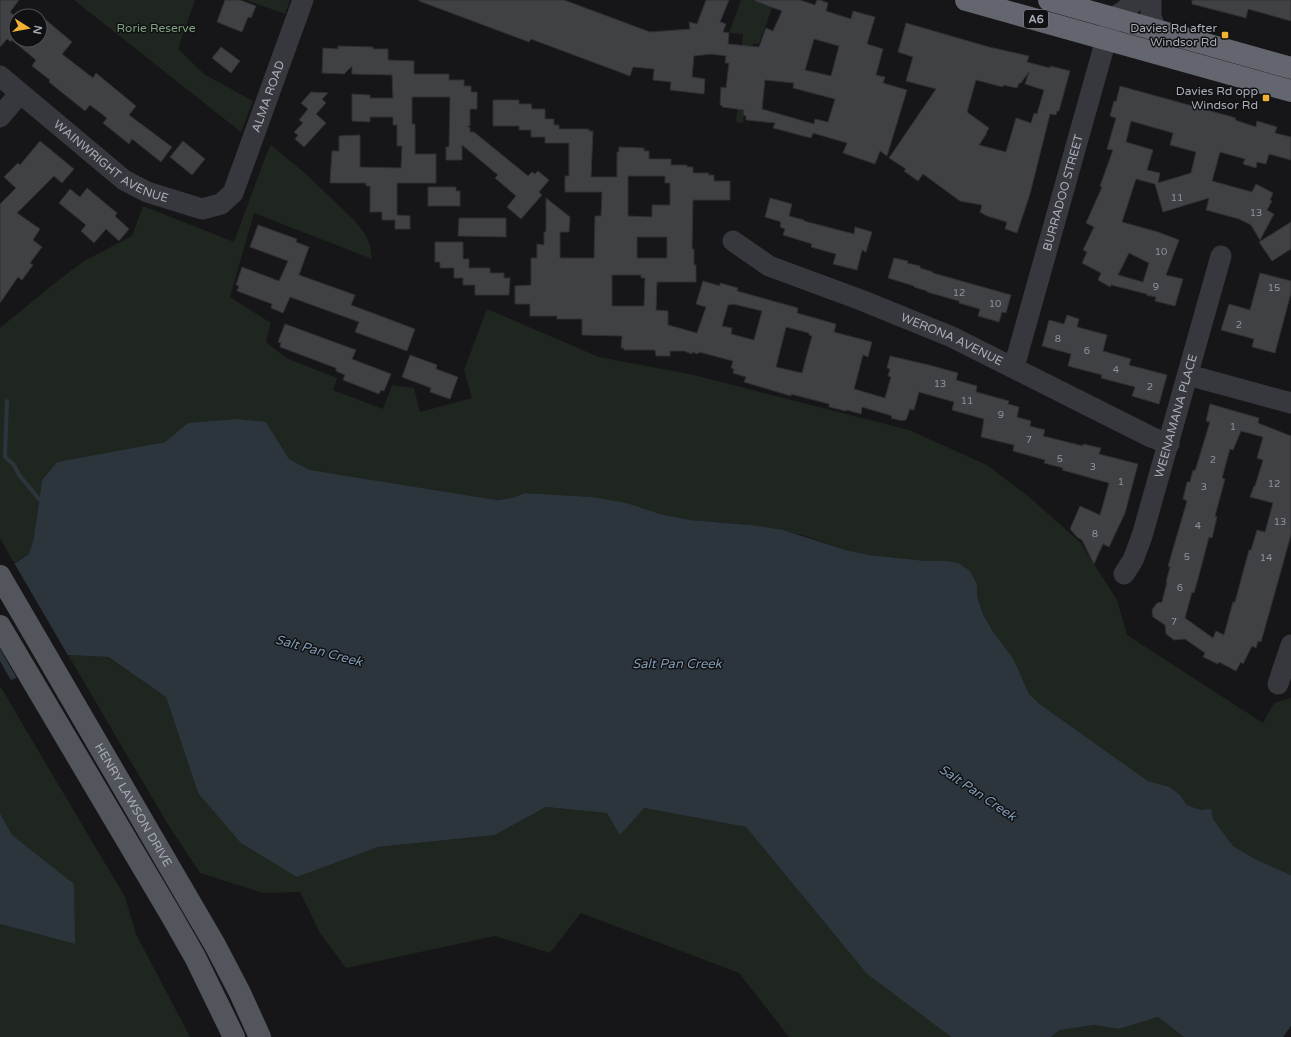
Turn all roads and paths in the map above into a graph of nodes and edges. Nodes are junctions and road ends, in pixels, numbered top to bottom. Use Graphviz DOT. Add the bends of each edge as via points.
graph roads {
  1 [pos="304,0"];
  2 [pos="966,0"];
  3 [pos="1049,0"];
  4 [pos="1136,0"];
  5 [pos="1151,0"];
  6 [pos="1112,18"];
  7 [pos="1156,30"];
  8 [pos="1105,39"];
  9 [pos="1291,68"];
  10 [pos="0,76"];
  11 [pos="1291,90"];
  12 [pos="20,93"];
  13 [pos="0,117"];
  14 [pos="233,193"];
  15 [pos="732,241"];
  16 [pos="1221,256"];
  17 [pos="1014,368"];
  18 [pos="1188,375"];
  19 [pos="1291,403"];
  20 [pos="1169,444"];
  21 [pos="1124,574"];
  22 [pos="0,576"];
  23 [pos="0,626"];
  24 [pos="1291,644"];
  25 [pos="1278,684"];
  26 [pos="234,1037"];
  27 [pos="260,1037"];
  1 -- 14 [label="street, ALMA ROAD"];
  2 -- 8 [label="highway, A6"];
  3 -- 6 [label="highway, A6"];
  4 -- 6 [label="street"];
  5 -- 7 [label="street" via="1151,17"];
  6 -- 7 [label="highway, A6"];
  6 -- 8 [label="street, BURRADOO STREET"];
  7 -- 9 [label="highway, A6"];
  8 -- 11 [label="highway, A6"];
  8 -- 17 [label="street, BURRADOO STREET"];
  10 -- 12 [label="street, WAINWRIGHT AVENUE"];
  12 -- 13 [label="street"];
  12 -- 14 [label="street, WAINWRIGHT AVENUE" via="124,180 147,192 202,209 221,204"];
  15 -- 17 [label="street, WERONA AVENUE" via="769,266 933,328"];
  16 -- 18 [label="street, WEENAMANA PLACE"];
  17 -- 20 [label="street, WERONA AVENUE"];
  18 -- 19 [label="street"];
  18 -- 20 [label="street, WEENAMANA PLACE"];
  20 -- 21 [label="street, WEENAMANA PLACE" via="1138,549"];
  22 -- 27 [label="main road, HENRY LAWSON DRIVE" via="215,945"];
  23 -- 26 [label="main road, HENRY LAWSON DRIVE" via="195,957"];
  24 -- 25 [label="street"];
}
